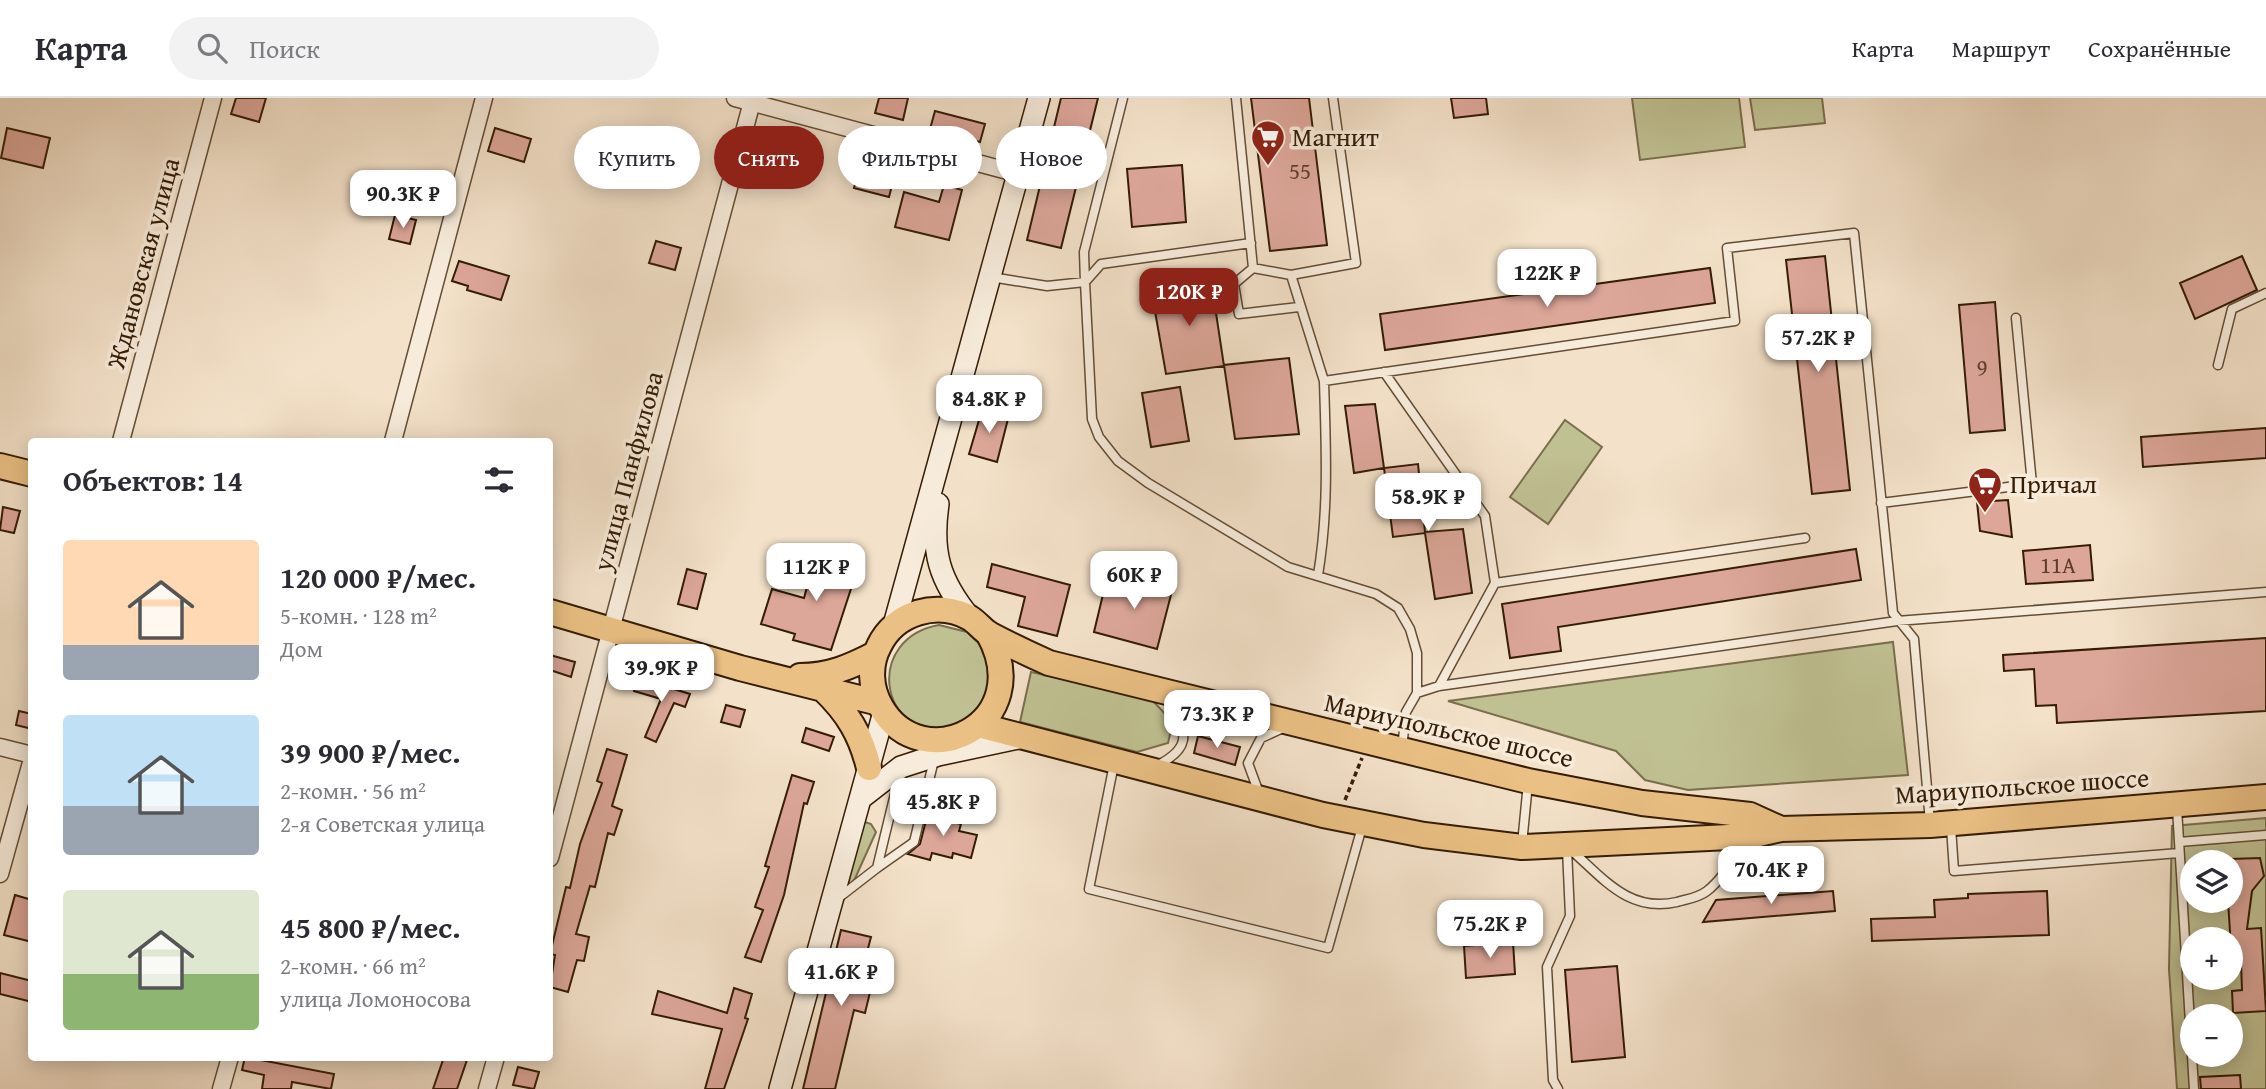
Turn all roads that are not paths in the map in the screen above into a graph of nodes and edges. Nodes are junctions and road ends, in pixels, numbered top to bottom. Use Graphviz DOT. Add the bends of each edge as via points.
graph roads {
  1 [pos="213,98"];
  2 [pos="484,98"];
  3 [pos="735,98"];
  4 [pos="1040,98"];
  5 [pos="1123,98"];
  6 [pos="1236,98"];
  7 [pos="1333,98"];
  8 [pos="753,100"];
  9 [pos="1032,126"];
  10 [pos="996,168"];
  11 [pos="1015,189"];
  12 [pos="1251,243"];
  13 [pos="1253,268"];
  14 [pos="1291,275"];
  15 [pos="991,277"];
  16 [pos="1085,282"];
  17 [pos="2266,293"];
  18 [pos="1299,307"];
  19 [pos="2015,318"];
  20 [pos="2218,365"];
  21 [pos="1384,372"];
  22 [pos="1324,381"];
  23 [pos="122,438"];
  24 [pos="394,438"];
  25 [pos="947,443"];
  26 [pos="0,466"];
  27 [pos="28,473"];
  28 [pos="1881,503"];
  29 [pos="1805,538"];
  30 [pos="1318,575"];
  31 [pos="1495,583"];
  32 [pos="2266,592"];
  33 [pos="553,613"];
  34 [pos="1897,621"];
  35 [pos="894,625"];
  36 [pos="979,626"];
  37 [pos="611,629"];
  38 [pos="875,654"];
  39 [pos="740,668"];
  40 [pos="1439,685"];
  41 [pos="822,689"];
  42 [pos="1168,693"];
  43 [pos="1417,693"];
  44 [pos="881,708"];
  45 [pos="1292,724"];
  46 [pos="978,725"];
  47 [pos="1023,737"];
  48 [pos="0,747"];
  49 [pos="1402,751"];
  50 [pos="28,756"];
  51 [pos="935,757"];
  52 [pos="1114,761"];
  53 [pos="901,767"];
  54 [pos="869,768"];
  55 [pos="1150,770"];
  56 [pos="28,772"];
  57 [pos="1528,781"];
  58 [pos="2266,797"];
  59 [pos="861,798"];
  60 [pos="1262,800"];
  61 [pos="2177,805"];
  62 [pos="1363,823"];
  63 [pos="1940,824"];
  64 [pos="1781,829"];
  65 [pos="2266,835"];
  66 [pos="1750,836"];
  67 [pos="2179,842"];
  68 [pos="1567,846"];
  69 [pos="553,847"];
  70 [pos="1522,847"];
  71 [pos="2179,853"];
  72 [pos="877,868"];
  73 [pos="0,874"];
  74 [pos="832,904"];
  75 [pos="229,1061"];
  76 [pos="495,1061"];
  77 [pos="221,1089"];
  78 [pos="487,1089"];
  79 [pos="780,1089"];
  80 [pos="1558,1089"];
  81 [pos="2194,1089"];
  1 -- 23 [label="street, Ждановская улица"];
  2 -- 24 [label="street"];
  3 -- 8 [label="street"];
  4 -- 9 [label="street"];
  5 -- 16 [label="lane" via="1084,252"];
  6 -- 12 [label="lane"];
  7 -- 14 [label="lane" via="1356,263"];
  8 -- 10 [label="street"];
  8 -- 37 [label="street, улица Панфилова"];
  11 -- 15 [label="street"];
  12 -- 13 [label="lane"];
  12 -- 16 [label="lane" via="1101,264"];
  13 -- 14 [label="lane"];
  13 -- 18 [label="lane" via="1234,284 1239,314"];
  14 -- 18 [label="lane"];
  15 -- 16 [label="lane" via="1047,286"];
  15 -- 25 [label="street"];
  16 -- 30 [label="lane" via="1092,419 1099,437 1118,461 1289,568"];
  17 -- 20 [label="lane" via="2232,309"];
  18 -- 22 [label="lane"];
  19 -- 28 [label="lane" via="2032,484"];
  21 -- 22 [label="lane"];
  21 -- 28 [label="lane" via="1735,321 1727,248 1854,233"];
  21 -- 31 [label="lane" via="1485,516"];
  22 -- 30 [label="lane" via="1328,488"];
  25 -- 35 [label="street"];
  25 -- 36 [label="street" via="936,515 936,552 949,592"];
  26 -- 27 [label="main road"];
  28 -- 34 [label="lane"];
  29 -- 31 [label="lane"];
  30 -- 43 [label="lane" via="1376,594 1398,608 1417,653"];
  31 -- 40 [label="lane"];
  32 -- 34 [label="lane"];
  33 -- 37 [label="main road"];
  34 -- 40 [label="lane"];
  34 -- 63 [label="lane" via="1914,639"];
  35 -- 36 [label="main road" via="910,615 935,610"];
  35 -- 38 [label="main road"];
  36 -- 42 [label="main road, Мариупольское шоссе" via="1049,663"];
  36 -- 46 [label="main road" via="999,652 1002,684 990,712"];
  37 -- 39 [label="main road"];
  37 -- 69 [label="street, улица Панфилова"];
  38 -- 39 [label="main road" via="821,676"];
  38 -- 44 [label="main road" via="872,679"];
  39 -- 41 [label="main road"];
  40 -- 43 [label="lane"];
  41 -- 44 [label="main road"];
  41 -- 54 [label="main road" via="851,719"];
  42 -- 45 [label="main road, Мариупольское шоссе"];
  42 -- 55 [label="lane" via="1185,733 1184,744 1173,758"];
  43 -- 49 [label="lane" via="1406,712"];
  44 -- 46 [label="main road" via="897,726 923,738 948,739"];
  44 -- 54 [label="street"];
  45 -- 49 [label="main road, Мариупольское шоссе"];
  45 -- 60 [label="lane" via="1261,738 1248,763"];
  46 -- 47 [label="main road, Мариупольское шоссе"];
  47 -- 51 [label="street"];
  47 -- 52 [label="main road, Мариупольское шоссе"];
  48 -- 50 [label="street"];
  49 -- 57 [label="main road, Мариупольское шоссе"];
  51 -- 53 [label="street"];
  51 -- 72 [label="lane" via="914,842"];
  52 -- 55 [label="main road, Мариупольское шоссе"];
  52 -- 62 [label="lane" via="1089,888 1328,948"];
  53 -- 59 [label="street"];
  53 -- 72 [label="lane"];
  54 -- 59 [label="street"];
  55 -- 60 [label="main road, Мариупольское шоссе"];
  56 -- 73 [label="street"];
  57 -- 64 [label="main road, Мариупольское шоссе" via="1642,803 1750,815"];
  57 -- 70 [label="lane"];
  58 -- 61 [label="main road, Мариупольское шоссе"];
  59 -- 74 [label="street"];
  60 -- 62 [label="main road, Мариупольское шоссе"];
  61 -- 63 [label="main road, Мариупольское шоссе"];
  61 -- 67 [label="lane"];
  62 -- 70 [label="main road, Мариупольское шоссе"];
  63 -- 64 [label="main road, Мариупольское шоссе"];
  63 -- 71 [label="lane" via="1954,871"];
  64 -- 66 [label="main road, Мариупольское шоссе"];
  65 -- 67 [label="lane"];
  66 -- 68 [label="main road, Мариупольское шоссе"];
  66 -- 68 [label="lane" via="1709,890 1671,903 1625,898"];
  67 -- 71 [label="lane"];
  68 -- 70 [label="main road, Мариупольское шоссе"];
  68 -- 80 [label="lane" via="1570,916 1547,967 1553,1080"];
  71 -- 81 [label="lane"];
  72 -- 74 [label="lane"];
  74 -- 79 [label="street"];
  75 -- 77 [label="street"];
  76 -- 78 [label="street"];
}
